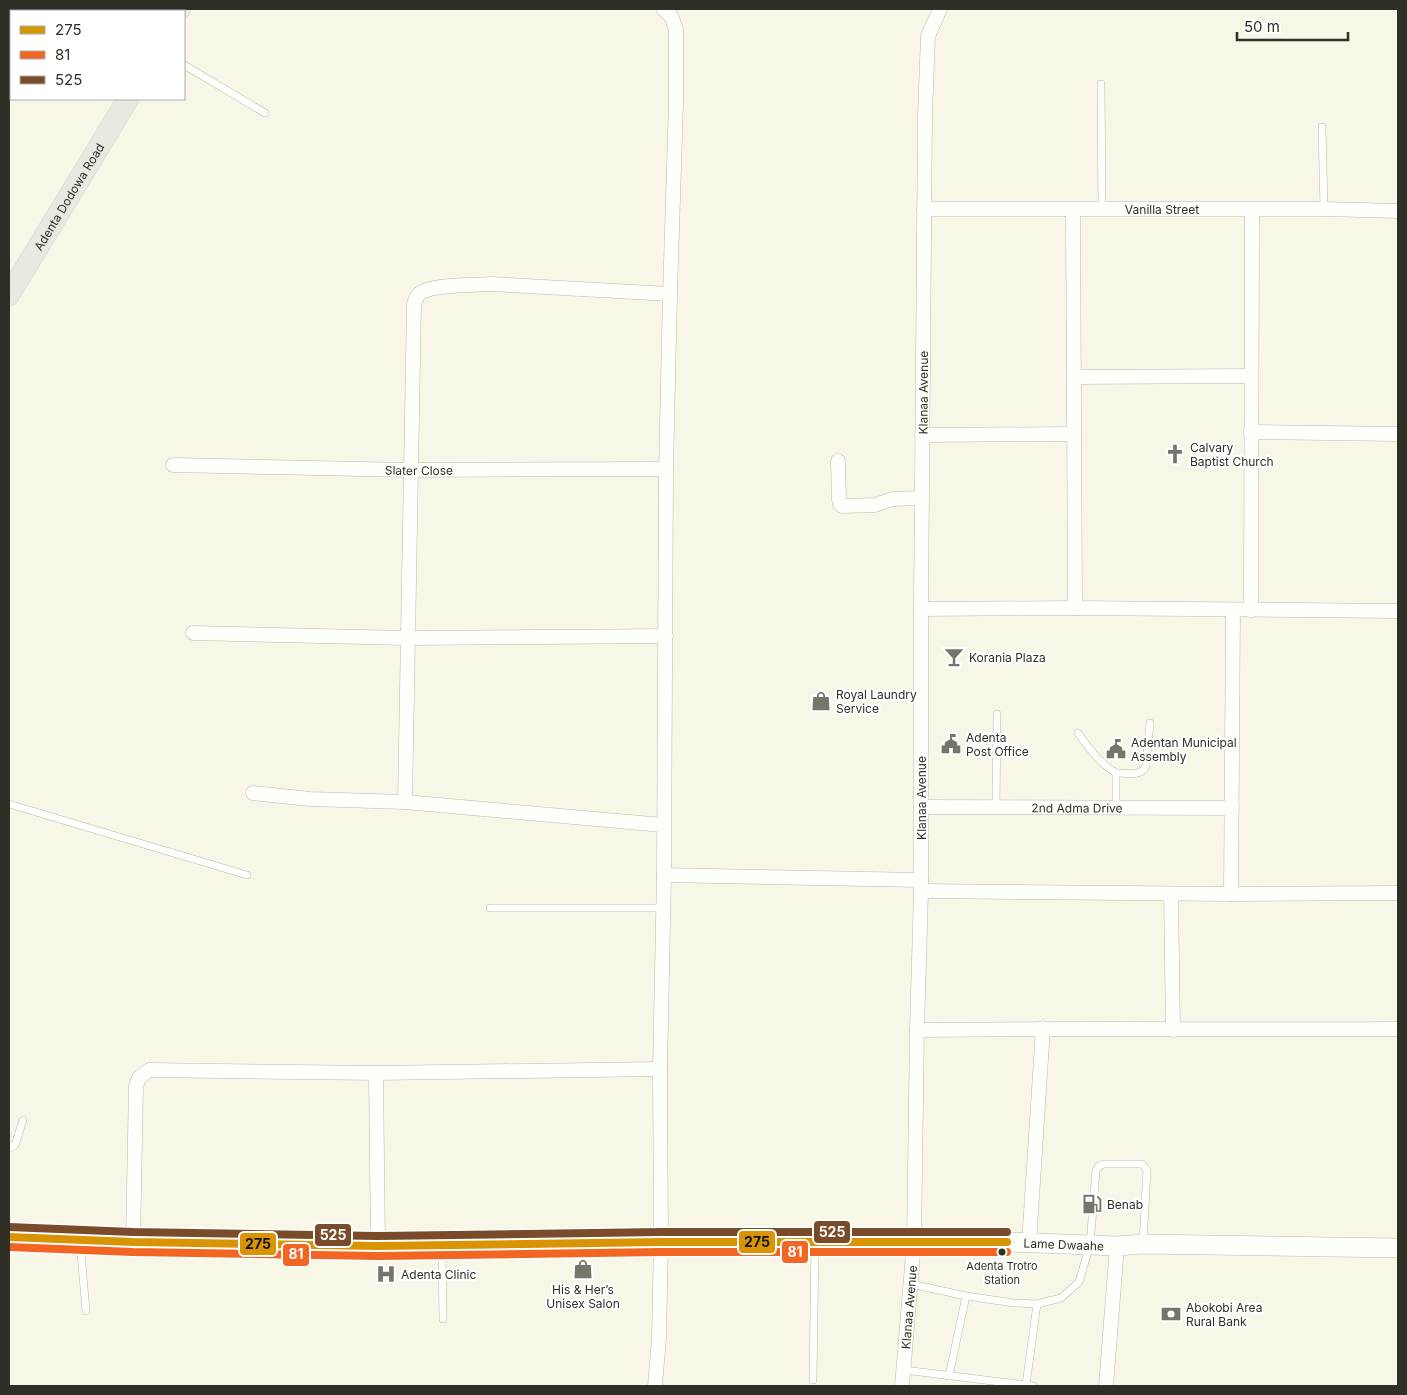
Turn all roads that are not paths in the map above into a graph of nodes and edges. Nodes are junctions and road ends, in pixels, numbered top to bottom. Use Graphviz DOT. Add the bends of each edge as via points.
graph roads {
  1 [pos="663,9"];
  2 [pos="940,9"];
  3 [pos="185,66"];
  4 [pos="1101,84"];
  5 [pos="127,100"];
  6 [pos="265,113"];
  7 [pos="1322,127"];
  8 [pos="924,210"];
  9 [pos="1102,210"];
  10 [pos="1252,210"];
  11 [pos="1324,210"];
  12 [pos="1073,211"];
  13 [pos="1398,211"];
  14 [pos="670,294"];
  15 [pos="9,295"];
  16 [pos="1251,376"];
  17 [pos="1074,377"];
  18 [pos="1251,432"];
  19 [pos="1074,434"];
  20 [pos="1398,434"];
  21 [pos="922,435"];
  22 [pos="838,460"];
  23 [pos="173,466"];
  24 [pos="666,469"];
  25 [pos="410,470"];
  26 [pos="921,498"];
  27 [pos="1074,608"];
  28 [pos="921,609"];
  29 [pos="1233,610"];
  30 [pos="1251,610"];
  31 [pos="1398,611"];
  32 [pos="193,633"];
  33 [pos="666,636"];
  34 [pos="407,638"];
  35 [pos="997,714"];
  36 [pos="1150,723"];
  37 [pos="1078,733"];
  38 [pos="1116,773"];
  39 [pos="253,793"];
  40 [pos="405,802"];
  41 [pos="9,804"];
  42 [pos="921,807"];
  43 [pos="996,807"];
  44 [pos="1116,808"];
  45 [pos="1232,808"];
  46 [pos="664,825"];
  47 [pos="247,875"];
  48 [pos="664,875"];
  49 [pos="921,886"];
  50 [pos="1398,893"];
  51 [pos="1171,894"];
  52 [pos="1231,894"];
  53 [pos="490,908"];
  54 [pos="663,908"];
  55 [pos="1043,1028"];
  56 [pos="1398,1029"];
  57 [pos="917,1030"];
  58 [pos="1173,1030"];
  59 [pos="660,1069"];
  60 [pos="376,1073"];
  61 [pos="23,1120"];
  62 [pos="9,1148"];
  63 [pos="9,1237"];
  64 [pos="80,1240"];
  65 [pos="133,1242"];
  66 [pos="661,1242"];
  67 [pos="815,1242"];
  68 [pos="914,1242"];
  69 [pos="1029,1243"];
  70 [pos="1143,1244"];
  71 [pos="442,1245"];
  72 [pos="1090,1245"];
  73 [pos="378,1246"];
  74 [pos="1116,1246"];
  75 [pos="1398,1248"];
  76 [pos="911,1284"];
  77 [pos="966,1296"];
  78 [pos="1037,1304"];
  79 [pos="86,1311"];
  80 [pos="443,1319"];
  81 [pos="904,1370"];
  82 [pos="948,1376"];
  83 [pos="813,1380"];
  84 [pos="654,1386"];
  85 [pos="902,1386"];
  86 [pos="1030,1386"];
  87 [pos="1106,1386"];
  1 -- 14 [label="street" via="671,16 676,29"];
  2 -- 8 [label="street, Klanaa Avenue" via="928,36"];
  3 -- 6 [label="lane"];
  4 -- 9 [label="lane"];
  5 -- 15 [label="main road, Adenta Dodowa Road"];
  7 -- 11 [label="lane"];
  8 -- 12 [label="street, Vanilla Street"];
  8 -- 21 [label="street, Klanaa Avenue"];
  9 -- 10 [label="street, Vanilla Street"];
  9 -- 12 [label="street, Vanilla Street"];
  10 -- 11 [label="street, Vanilla Street"];
  10 -- 16 [label="street"];
  11 -- 13 [label="street, Vanilla Street"];
  12 -- 17 [label="street"];
  14 -- 24 [label="street"];
  14 -- 25 [label="street" via="492,284 428,288 419,294 414,304"];
  16 -- 17 [label="street"];
  16 -- 18 [label="street"];
  17 -- 19 [label="street"];
  18 -- 20 [label="street"];
  18 -- 30 [label="street"];
  19 -- 21 [label="street"];
  19 -- 27 [label="street"];
  21 -- 26 [label="street, Klanaa Avenue"];
  22 -- 26 [label="street" via="842,506 875,505 892,498"];
  23 -- 25 [label="street, Slater Close"];
  24 -- 25 [label="street, Slater Close"];
  24 -- 33 [label="street"];
  25 -- 34 [label="street"];
  26 -- 28 [label="street, Klanaa Avenue"];
  27 -- 28 [label="street"];
  27 -- 29 [label="street"];
  28 -- 42 [label="street, Klanaa Avenue"];
  29 -- 30 [label="street"];
  29 -- 45 [label="street"];
  30 -- 31 [label="street"];
  32 -- 34 [label="street"];
  33 -- 34 [label="street"];
  33 -- 46 [label="street"];
  34 -- 40 [label="street"];
  35 -- 43 [label="lane"];
  36 -- 38 [label="lane" via="1144,771 1140,774"];
  37 -- 38 [label="lane" via="1093,754"];
  38 -- 44 [label="lane"];
  39 -- 40 [label="street" via="310,799"];
  40 -- 46 [label="street"];
  41 -- 47 [label="lane"];
  42 -- 43 [label="street, 2nd Adma Drive"];
  42 -- 49 [label="street, Klanaa Avenue"];
  43 -- 44 [label="street, 2nd Adma Drive"];
  44 -- 45 [label="street, 2nd Adma Drive"];
  45 -- 52 [label="street"];
  46 -- 48 [label="street"];
  48 -- 49 [label="street"];
  48 -- 54 [label="street"];
  49 -- 51 [label="street"];
  49 -- 57 [label="street, Klanaa Avenue"];
  50 -- 52 [label="street"];
  51 -- 52 [label="street"];
  51 -- 58 [label="street"];
  53 -- 54 [label="lane"];
  54 -- 59 [label="street"];
  55 -- 57 [label="street"];
  55 -- 58 [label="street"];
  55 -- 69 [label="street"];
  56 -- 58 [label="street"];
  57 -- 68 [label="street, Klanaa Avenue"];
  59 -- 60 [label="street"];
  59 -- 66 [label="street"];
  60 -- 65 [label="street" via="149,1070 136,1086"];
  60 -- 73 [label="street"];
  61 -- 62 [label="lane" via="15,1146"];
  63 -- 64 [label="street, Lame Dwaahe"];
  64 -- 65 [label="street, Lame Dwaahe"];
  64 -- 79 [label="lane"];
  65 -- 73 [label="street, Lame Dwaahe"];
  66 -- 67 [label="street, Lame Dwaahe"];
  66 -- 71 [label="street, Lame Dwaahe"];
  66 -- 84 [label="street"];
  67 -- 68 [label="street, Lame Dwaahe"];
  67 -- 83 [label="lane"];
  68 -- 69 [label="street, Lame Dwaahe"];
  68 -- 76 [label="street, Klanaa Avenue"];
  69 -- 72 [label="street, Lame Dwaahe"];
  70 -- 72 [label="lane" via="1147,1170 1142,1164 1104,1164 1096,1170"];
  70 -- 74 [label="street, Lame Dwaahe"];
  70 -- 75 [label="street, Lame Dwaahe"];
  71 -- 73 [label="street, Lame Dwaahe"];
  71 -- 80 [label="lane"];
  72 -- 74 [label="street, Lame Dwaahe"];
  72 -- 78 [label="lane" via="1079,1282 1061,1298"];
  74 -- 87 [label="street"];
  76 -- 77 [label="lane"];
  76 -- 81 [label="street, Klanaa Avenue"];
  77 -- 78 [label="lane"];
  77 -- 82 [label="lane"];
  78 -- 86 [label="lane"];
  81 -- 82 [label="lane"];
  81 -- 85 [label="street, Klanaa Avenue"];
  82 -- 86 [label="lane"];
}
